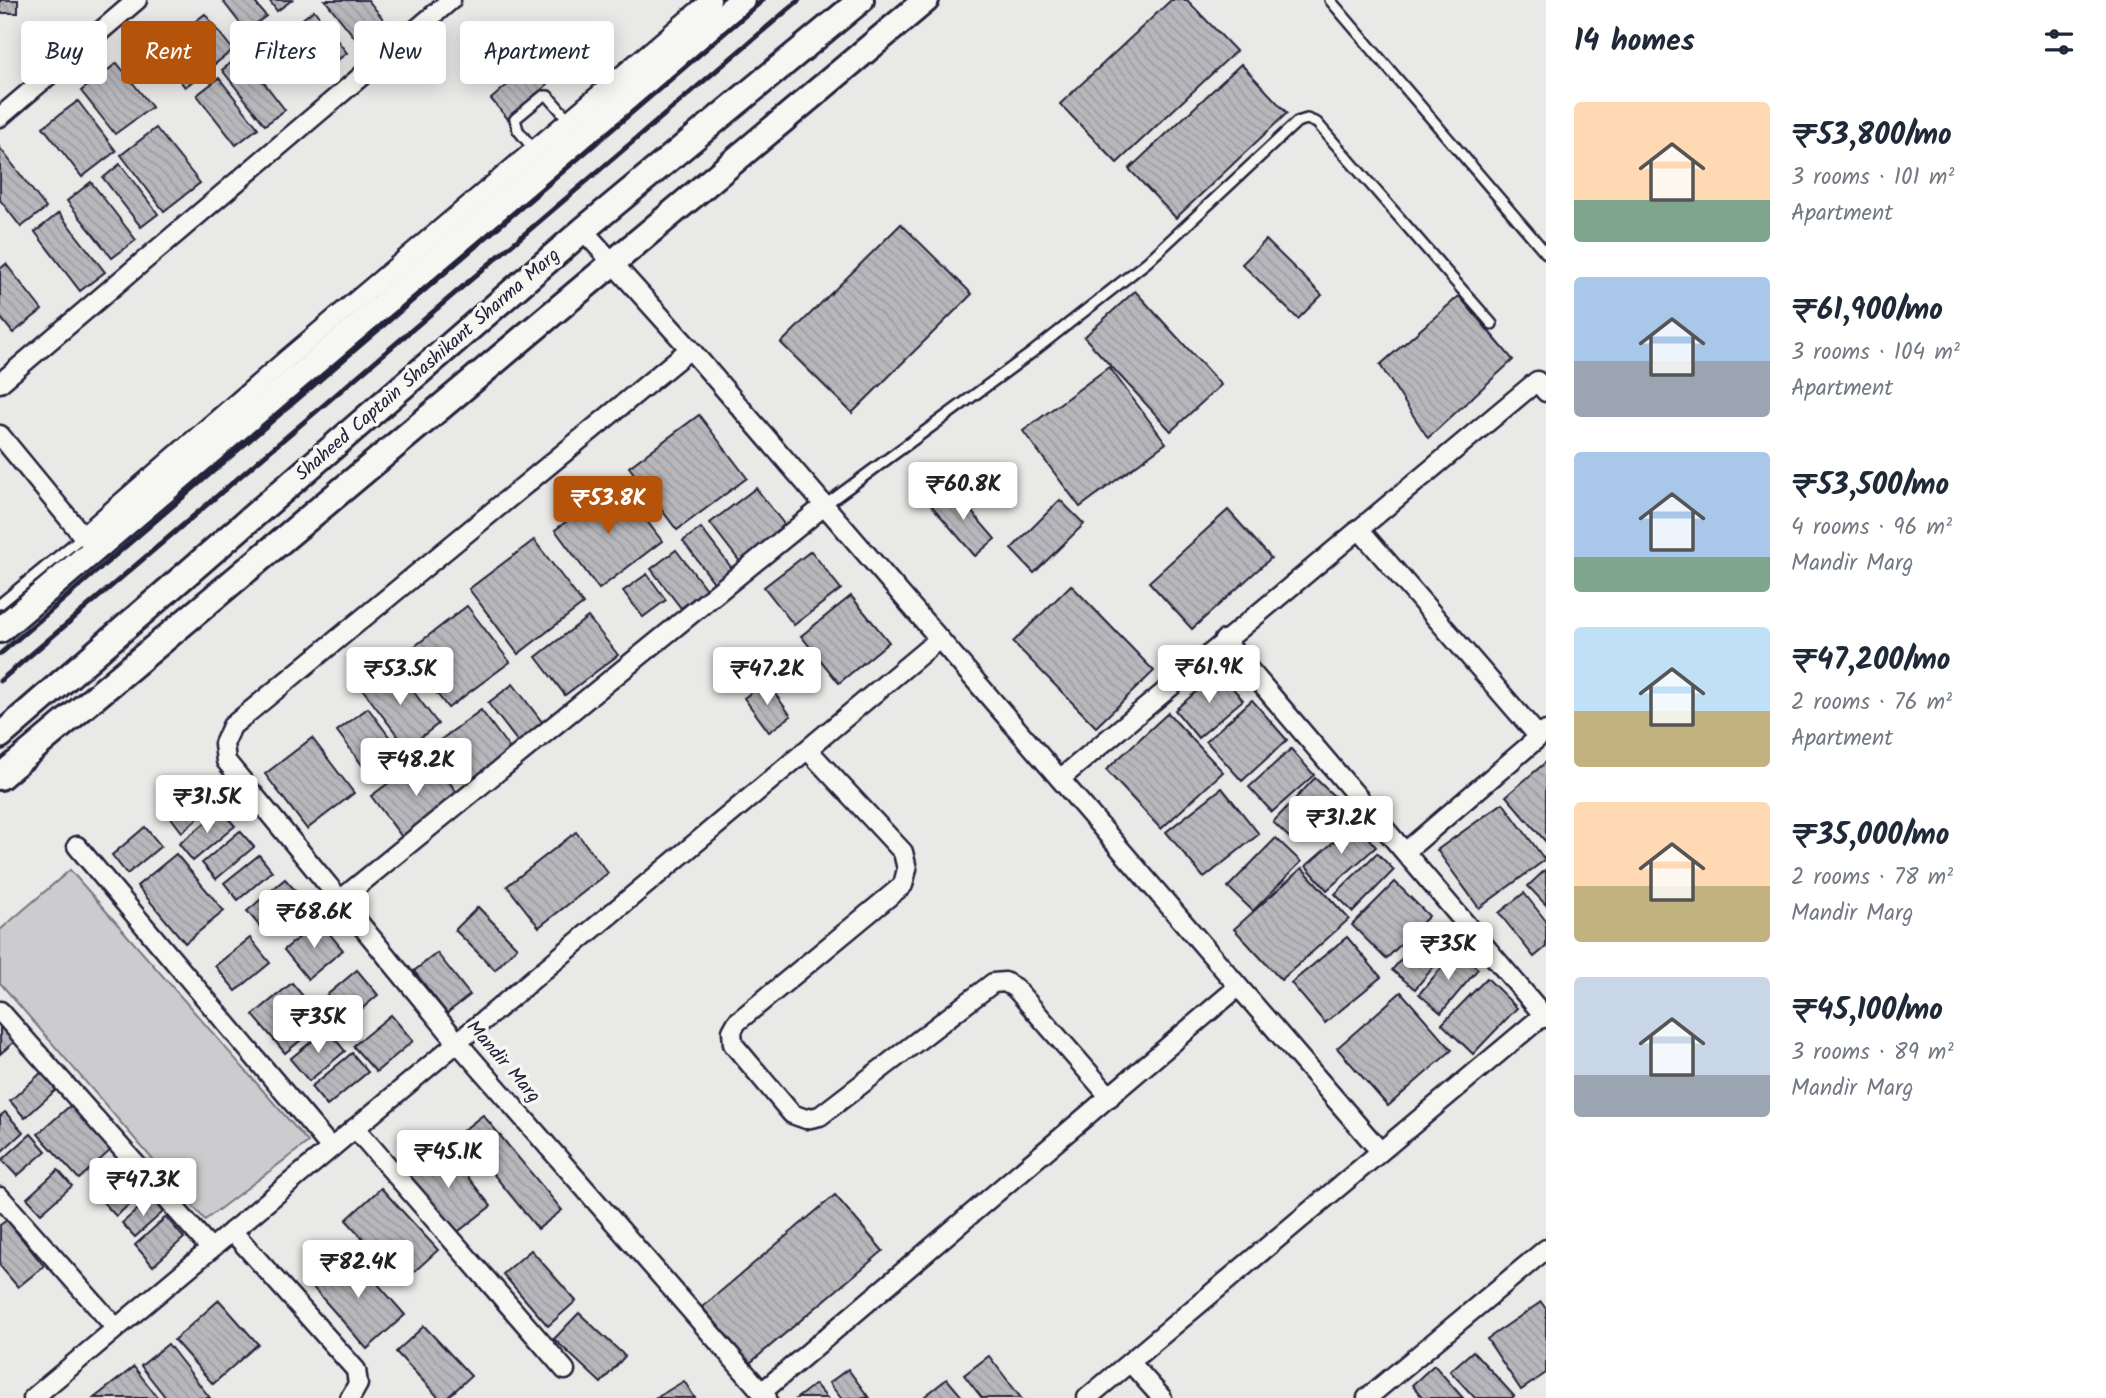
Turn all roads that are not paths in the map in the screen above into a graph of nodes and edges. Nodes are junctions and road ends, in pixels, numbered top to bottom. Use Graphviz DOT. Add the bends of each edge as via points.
graph roads {
  1 [pos="137,0"];
  2 [pos="451,0"];
  3 [pos="711,0"];
  4 [pos="742,0"];
  5 [pos="861,0"];
  6 [pos="926,0"];
  7 [pos="1330,0"];
  8 [pos="0,117"];
  9 [pos="569,120"];
  10 [pos="534,150"];
  11 [pos="583,230"];
  12 [pos="1546,253"];
  13 [pos="612,264"];
  14 [pos="1492,324"];
  15 [pos="690,349"];
  16 [pos="0,383"];
  17 [pos="1546,392"];
  18 [pos="0,435"];
  19 [pos="825,505"];
  20 [pos="1359,529"];
  21 [pos="88,543"];
  22 [pos="0,604"];
  23 [pos="0,630"];
  24 [pos="939,639"];
  25 [pos="1224,640"];
  26 [pos="1542,734"];
  27 [pos="0,736"];
  28 [pos="808,750"];
  29 [pos="0,777"];
  30 [pos="1060,779"];
  31 [pos="77,846"];
  32 [pos="1405,852"];
  33 [pos="340,900"];
  34 [pos="1238,987"];
  35 [pos="0,1011"];
  36 [pos="1545,1015"];
  37 [pos="458,1043"];
  38 [pos="1110,1097"];
  39 [pos="355,1128"];
  40 [pos="331,1149"];
  41 [pos="1380,1152"];
  42 [pos="1,1201"];
  43 [pos="232,1231"];
  44 [pos="1546,1249"];
  45 [pos="211,1250"];
  46 [pos="116,1328"];
  47 [pos="1130,1362"];
  48 [pos="565,1370"];
  49 [pos="765,1395"];
  50 [pos="33,1398"];
  51 [pos="349,1398"];
  52 [pos="1087,1398"];
  53 [pos="1162,1398"];
  54 [pos="1367,1398"];
  1 -- 8 [label="street"];
  2 -- 16 [label="street"];
  3 -- 9 [label="street"];
  4 -- 21 [label="main road"];
  5 -- 11 [label="main road, Shaheed Captain Shashikant Sharma Marg"];
  6 -- 13 [label="main road"];
  7 -- 12 [label="lane"];
  9 -- 10 [label="street"];
  9 -- 10 [label="lane" via="548,96 515,119"];
  10 -- 21 [label="street"];
  11 -- 13 [label="street"];
  11 -- 27 [label="main road, Shaheed Captain Shashikant Sharma Marg"];
  13 -- 15 [label="street"];
  13 -- 29 [label="main road"];
  14 -- 19 [label="lane" via="1317,123 1307,119 1297,122 1147,262"];
  15 -- 19 [label="street"];
  15 -- 33 [label="street, Mandir Marg" via="232,726 224,744 226,761"];
  17 -- 20 [label="street" via="1537,381"];
  18 -- 21 [label="street"];
  19 -- 24 [label="street"];
  19 -- 33 [label="street"];
  20 -- 25 [label="street"];
  20 -- 26 [label="street"];
  21 -- 22 [label="lane"];
  21 -- 23 [label="main road"];
  24 -- 28 [label="street"];
  24 -- 30 [label="street"];
  25 -- 30 [label="street"];
  25 -- 32 [label="street"];
  26 -- 32 [label="street"];
  28 -- 37 [label="street"];
  28 -- 38 [label="street" via="903,852 907,869 903,885 737,1022 732,1031 733,1044 792,1114 806,1119 820,1116 993,983 1005,982"];
  30 -- 34 [label="street"];
  31 -- 40 [label="street"];
  32 -- 36 [label="street"];
  33 -- 37 [label="street, Mandir Marg"];
  34 -- 38 [label="street"];
  34 -- 41 [label="street"];
  35 -- 45 [label="street"];
  36 -- 41 [label="street"];
  37 -- 39 [label="street"];
  37 -- 49 [label="street, Mandir Marg"];
  38 -- 49 [label="street"];
  39 -- 40 [label="street"];
  39 -- 48 [label="street"];
  40 -- 43 [label="street"];
  41 -- 47 [label="street"];
  42 -- 46 [label="street"];
  43 -- 45 [label="street"];
  43 -- 51 [label="street" via="356,1370 358,1384"];
  44 -- 54 [label="street"];
  45 -- 46 [label="street"];
  46 -- 50 [label="street"];
  47 -- 52 [label="street"];
  47 -- 53 [label="street"];
}
